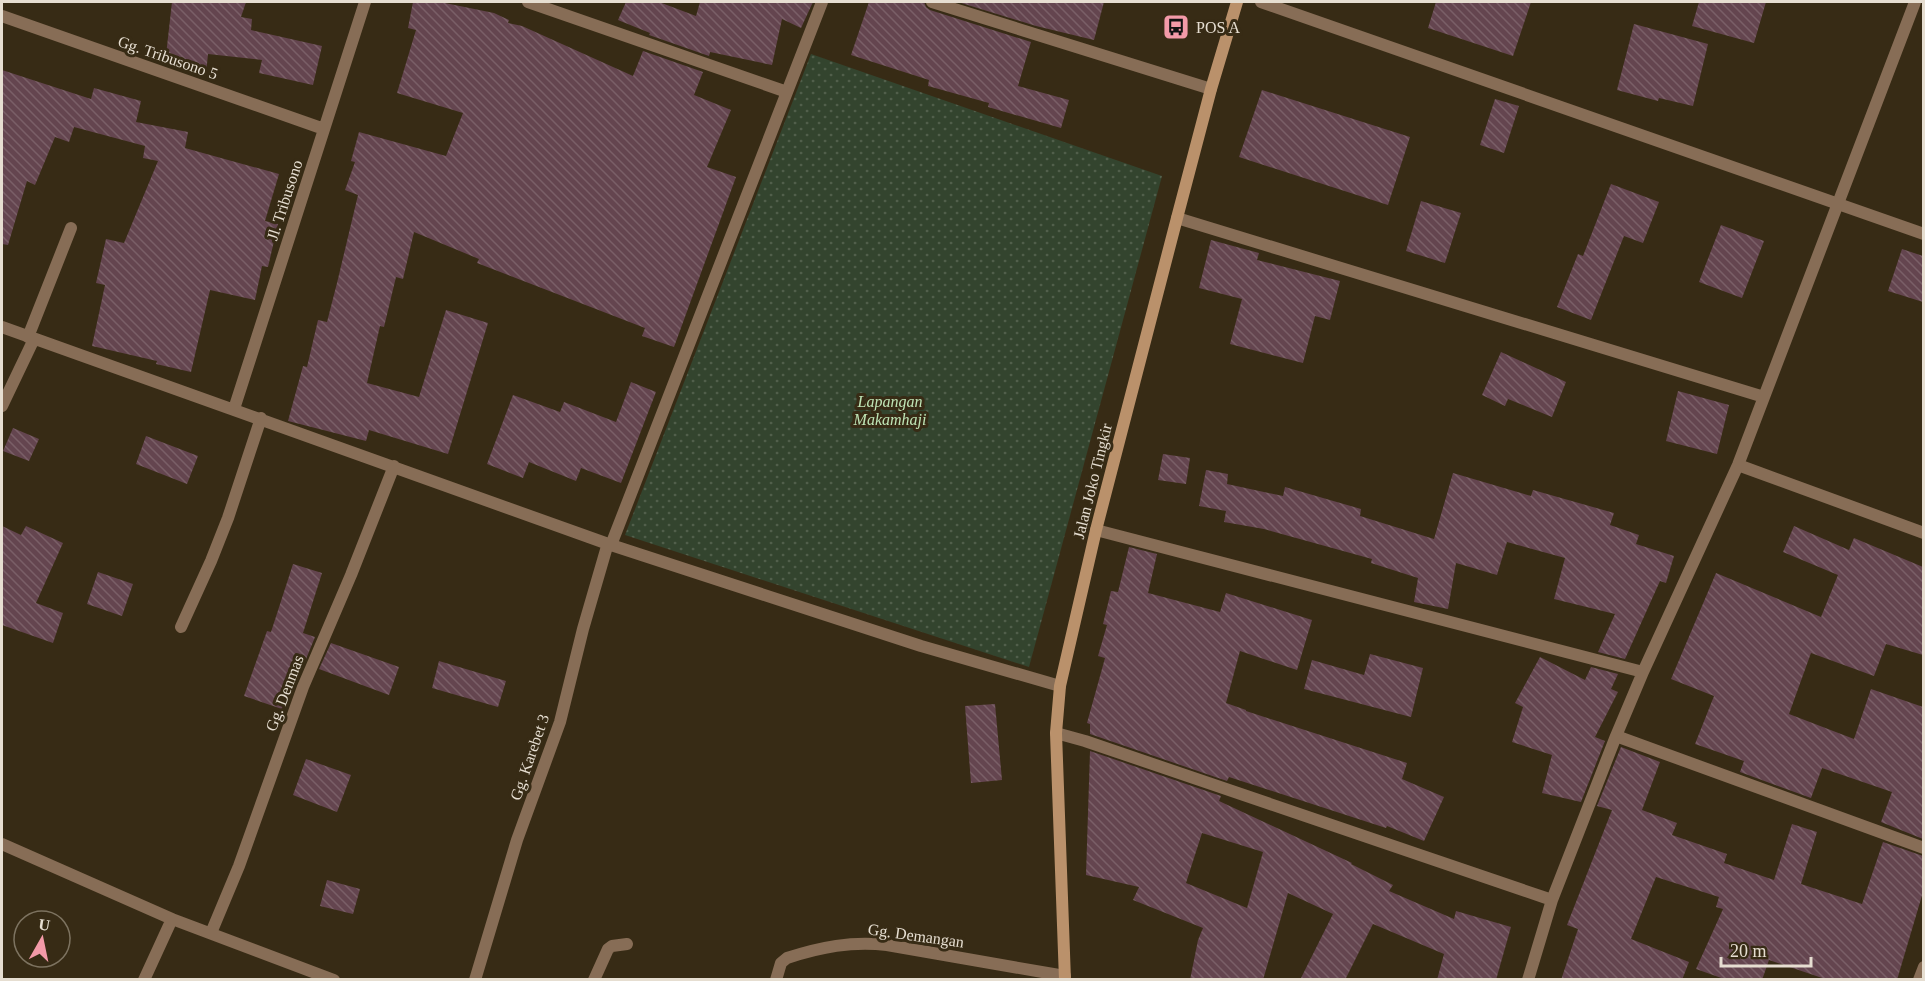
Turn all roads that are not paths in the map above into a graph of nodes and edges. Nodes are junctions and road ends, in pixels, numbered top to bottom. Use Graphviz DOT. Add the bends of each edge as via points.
graph roads {
  1 [pos="365,2"];
  2 [pos="528,2"];
  3 [pos="822,2"];
  4 [pos="932,2"];
  5 [pos="1237,2"];
  6 [pos="1261,2"];
  7 [pos="1915,2"];
  8 [pos="2,16"];
  9 [pos="1211,89"];
  10 [pos="787,92"];
  11 [pos="324,129"];
  12 [pos="1838,203"];
  13 [pos="1177,218"];
  14 [pos="71,228"];
  15 [pos="1923,234"];
  16 [pos="2,327"];
  17 [pos="31,338"];
  18 [pos="1764,397"];
  19 [pos="2,406"];
  20 [pos="234,409"];
  21 [pos="261,418"];
  22 [pos="1738,465"];
  23 [pos="394,466"];
  24 [pos="1096,530"];
  25 [pos="1923,534"];
  26 [pos="610,544"];
  27 [pos="181,627"];
  28 [pos="1643,672"];
  29 [pos="1060,686"];
  30 [pos="1056,733"];
  31 [pos="1616,736"];
  32 [pos="2,844"];
  33 [pos="1923,848"];
  34 [pos="1552,900"];
  35 [pos="172,919"];
  36 [pos="211,933"];
  37 [pos="627,944"];
  38 [pos="1923,967"];
  39 [pos="1065,978"];
  40 [pos="144,980"];
  41 [pos="334,980"];
  42 [pos="475,980"];
  43 [pos="594,980"];
  44 [pos="776,980"];
  45 [pos="1528,980"];
  46 [pos="1919,980"];
  1 -- 11 [label="street, Jl. Tribusono"];
  2 -- 10 [label="street"];
  3 -- 10 [label="street, Gg. Karebet 3"];
  4 -- 9 [label="street"];
  5 -- 9 [label="main road, Jalan Joko Tingkir"];
  6 -- 12 [label="street"];
  7 -- 12 [label="street"];
  8 -- 11 [label="street, Gg. Tribusono 5"];
  9 -- 13 [label="main road, Jalan Joko Tingkir"];
  10 -- 26 [label="street, Gg. Karebet 3"];
  11 -- 20 [label="street, Jl. Tribusono"];
  12 -- 15 [label="street"];
  12 -- 18 [label="street"];
  13 -- 18 [label="street"];
  13 -- 24 [label="main road, Jalan Joko Tingkir"];
  14 -- 17 [label="street"];
  16 -- 17 [label="street"];
  17 -- 19 [label="street"];
  17 -- 20 [label="street"];
  18 -- 22 [label="street"];
  20 -- 21 [label="street"];
  21 -- 23 [label="street"];
  21 -- 27 [label="street" via="215,550"];
  22 -- 25 [label="street"];
  22 -- 28 [label="street"];
  23 -- 26 [label="street"];
  23 -- 36 [label="street, Gg. Denmas" via="303,687"];
  24 -- 28 [label="street"];
  24 -- 29 [label="main road, Jalan Joko Tingkir"];
  26 -- 29 [label="street" via="921,646"];
  26 -- 42 [label="street, Gg. Karebet 3" via="582,629 560,722 514,850"];
  28 -- 31 [label="street"];
  29 -- 30 [label="main road, Jalan Joko Tingkir"];
  30 -- 34 [label="street"];
  30 -- 39 [label="main road, Jalan Joko Tingkir"];
  31 -- 33 [label="street"];
  31 -- 34 [label="street"];
  32 -- 35 [label="street"];
  34 -- 45 [label="street"];
  35 -- 36 [label="street"];
  35 -- 40 [label="street"];
  36 -- 41 [label="street"];
  37 -- 43 [label="street" via="608,950"];
  38 -- 46 [label="street"];
  39 -- 44 [label="street, Gg. Demangan" via="887,945 849,943 787,958"];
}
